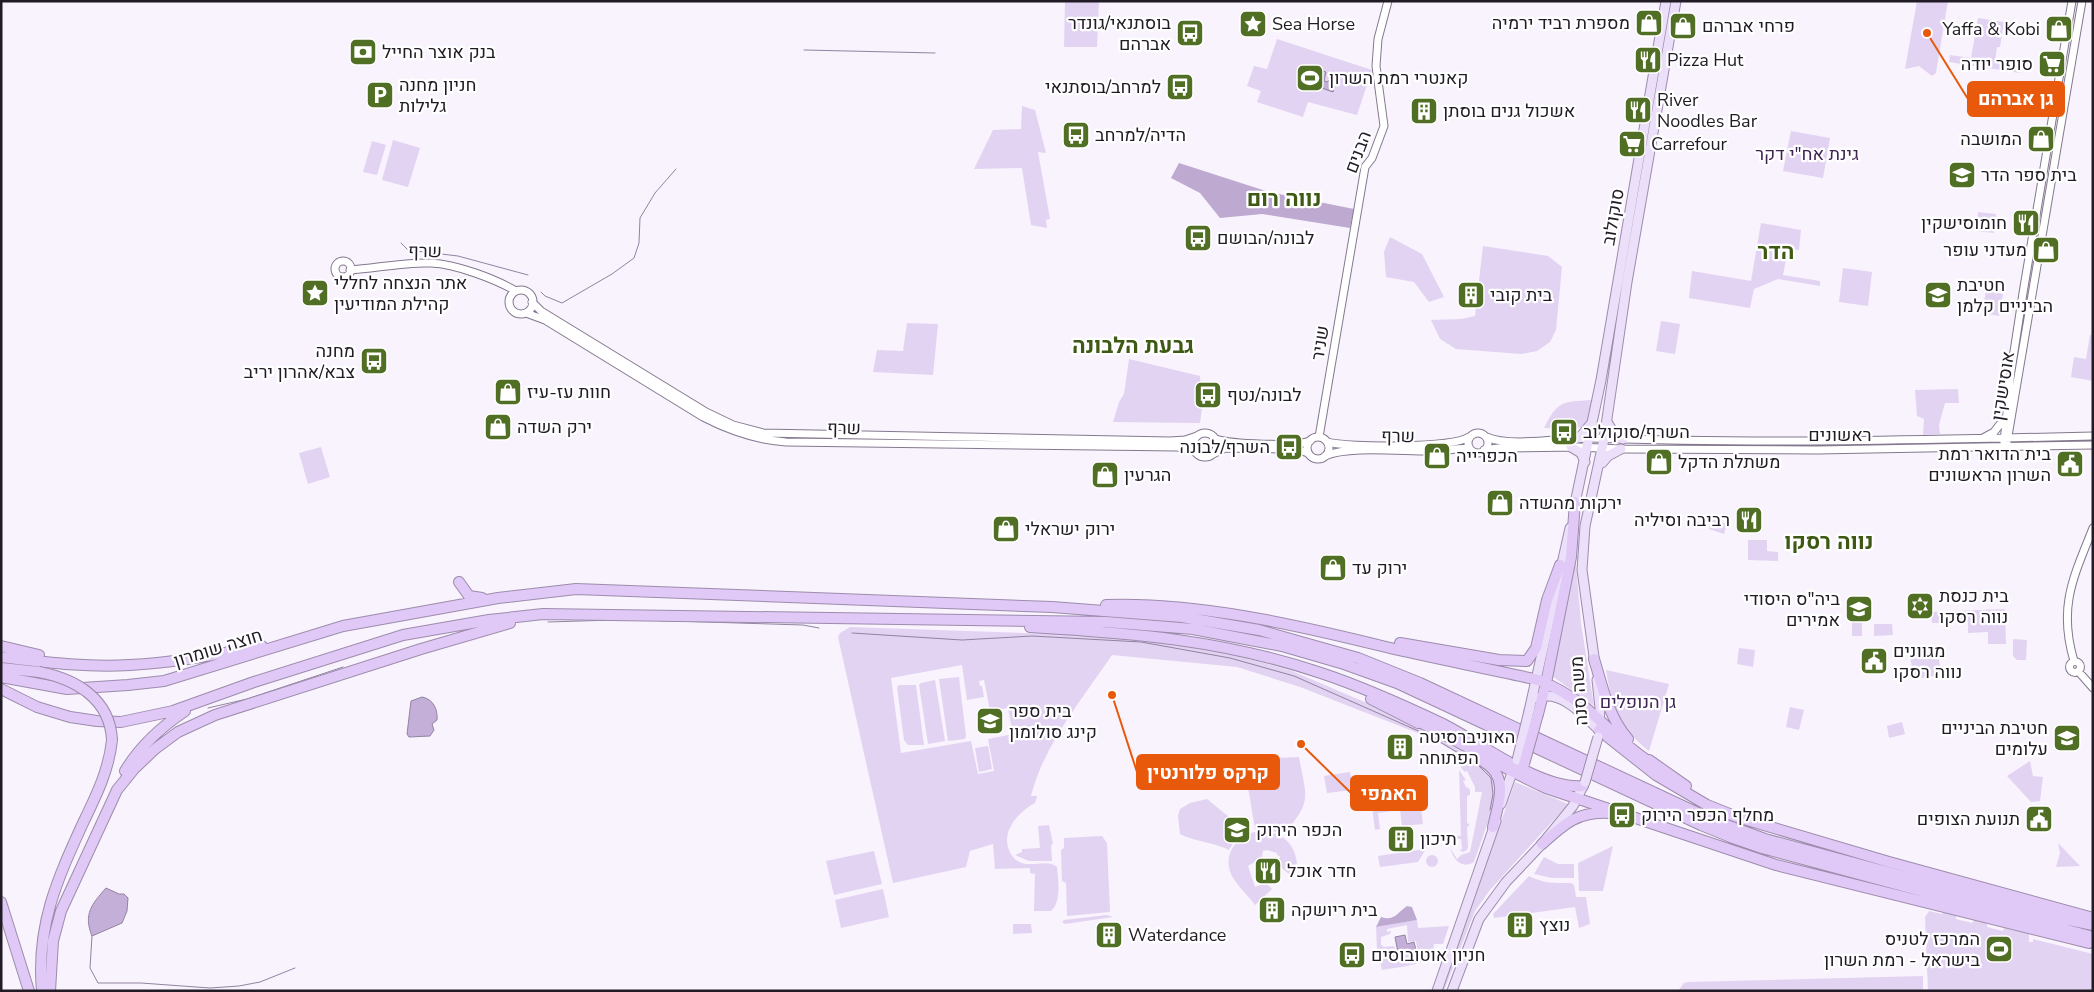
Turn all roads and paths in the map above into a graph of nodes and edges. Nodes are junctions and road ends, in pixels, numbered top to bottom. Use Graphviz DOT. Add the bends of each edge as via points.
graph roads {
  1 [pos="1388,1"];
  2 [pos="1666,1"];
  3 [pos="1676,1"];
  4 [pos="2072,1"];
  5 [pos="2082,1"];
  6 [pos="2031,242"];
  7 [pos="1350,254"];
  8 [pos="2040,254"];
  9 [pos="350,270"];
  10 [pos="497,283"];
  11 [pos="516,291"];
  12 [pos="509,301"];
  13 [pos="532,302"];
  14 [pos="526,312"];
  15 [pos="2006,416"];
  16 [pos="1593,422"];
  17 [pos="1606,422"];
  18 [pos="1197,436"];
  19 [pos="2093,436"];
  20 [pos="1319,437"];
  21 [pos="1469,437"];
  22 [pos="1487,437"];
  23 [pos="1981,438"];
  24 [pos="2006,438"];
  25 [pos="1216,439"];
  26 [pos="1624,439"];
  27 [pos="1310,441"];
  28 [pos="1327,442"];
  29 [pos="1572,443"];
  30 [pos="1589,443"];
  31 [pos="1603,443"];
  32 [pos="2093,446"];
  33 [pos="2005,447"];
  34 [pos="1470,449"];
  35 [pos="1621,449"];
  36 [pos="1484,450"];
  37 [pos="1194,451"];
  38 [pos="1308,453"];
  39 [pos="1213,454"];
  40 [pos="1325,456"];
  41 [pos="1585,462"];
  42 [pos="1599,468"];
  43 [pos="1576,502"];
  44 [pos="2093,528"];
  45 [pos="1560,565"];
  46 [pos="498,598"];
  47 [pos="1052,607"];
  48 [pos="441,608"];
  49 [pos="593,614"];
  50 [pos="869,618"];
  51 [pos="343,626"];
  52 [pos="1346,636"];
  53 [pos="1,646"];
  54 [pos="1,657"];
  55 [pos="1594,659"];
  56 [pos="96,664"];
  57 [pos="1,668"];
  58 [pos="1321,673"];
  59 [pos="1,677"];
  60 [pos="1542,682"];
  61 [pos="2093,688"];
  62 [pos="1,689"];
  63 [pos="1542,696"];
  64 [pos="200,701"];
  65 [pos="1533,710"];
  66 [pos="1413,718"];
  67 [pos="1599,729"];
  68 [pos="1653,764"];
  69 [pos="1518,766"];
  70 [pos="1584,784"];
  71 [pos="1578,799"];
  72 [pos="1622,814"];
  73 [pos="102,820"];
  74 [pos="1494,827"];
  75 [pos="1777,830"];
  76 [pos="1542,844"];
  77 [pos="1,902"];
  78 [pos="2093,918"];
  79 [pos="2093,925"];
  80 [pos="2093,937"];
  81 [pos="2093,944"];
  82 [pos="29,991"];
  83 [pos="42,991"];
  84 [pos="50,991"];
  85 [pos="1437,991"];
  86 [pos="1452,991"];
  1 -- 7 [label="street, הבנים" via="1378,39 1376,66 1384,126 1372,158 1365,167"];
  2 -- 16 [label="main road, סוקולוב"];
  3 -- 17 [label="main road, סוקולוב"];
  4 -- 6 [label="street, אוסישקין"];
  5 -- 8 [label="street, אוסישקין"];
  6 -- 8 [label="street"];
  6 -- 15 [label="street, אוסישקין"];
  7 -- 20 [label="street, שניר"];
  8 -- 24 [label="street, אוסישקין"];
  9 -- 10 [label="street, שרף" via="441,264"];
  10 -- 11 [label="street, שרף"];
  10 -- 12 [label="street"];
  11 -- 12 [label="street"];
  11 -- 13 [label="street" via="527,292"];
  12 -- 14 [label="street" via="515,312"];
  13 -- 14 [label="street"];
  13 -- 18 [label="street, שרף" via="541,311 706,412 763,434 1170,441"];
  14 -- 37 [label="street, שרף" via="545,320 703,417 756,438 786,442 1177,446"];
  15 -- 23 [label="street" via="1994,432"];
  15 -- 24 [label="street, אוסישקין"];
  16 -- 29 [label="main road"];
  16 -- 30 [label="main road, סוקולוב"];
  17 -- 26 [label="main road" via="1615,435"];
  17 -- 31 [label="main road, סוקולוב"];
  18 -- 25 [label="street" via="1206,433"];
  18 -- 37 [label="street" via="1193,442"];
  19 -- 24 [label="street, ראשונים"];
  20 -- 27 [label="street"];
  20 -- 28 [label="street"];
  21 -- 22 [label="street" via="1479,434"];
  21 -- 28 [label="street, שרף" via="1435,445"];
  21 -- 34 [label="street"];
  22 -- 29 [label="street" via="1502,441"];
  22 -- 36 [label="street" via="1489,443"];
  23 -- 24 [label="street, ראשונים"];
  23 -- 26 [label="street, ראשונים" via="1818,441"];
  24 -- 33 [label="street, אוסישקין"];
  25 -- 27 [label="street" via="1236,442"];
  25 -- 39 [label="street" via="1218,444"];
  26 -- 31 [label="street, ראשונים"];
  27 -- 38 [label="street"];
  28 -- 40 [label="street"];
  29 -- 30 [label="street"];
  29 -- 36 [label="street"];
  29 -- 41 [label="main road"];
  30 -- 31 [label="street, ראשונים"];
  30 -- 41 [label="main road, משה סנה"];
  31 -- 35 [label="street, ראשונים"];
  31 -- 42 [label="main road, משה סנה"];
  32 -- 33 [label="street, ראשונים"];
  33 -- 35 [label="street, ראשונים"];
  34 -- 36 [label="street" via="1476,452"];
  34 -- 40 [label="street, שרף" via="1350,450"];
  35 -- 42 [label="main road" via="1608,456"];
  37 -- 39 [label="street" via="1203,457"];
  38 -- 39 [label="street" via="1296,449 1225,448"];
  38 -- 40 [label="street" via="1316,459"];
  41 -- 43 [label="main road, משה סנה"];
  42 -- 55 [label="main road, משה סנה" via="1582,550"];
  43 -- 45 [label="main road, משה סנה"];
  43 -- 60 [label="highway" via="1570,557"];
  44 -- 61 [label="street" via="2068,599 2067,636 2074,661 2080,664 2078,671"];
  45 -- 52 [label="highway" via="1547,600 1536,648 1527,661 1506,661"];
  45 -- 60 [label="main road, משה סנה"];
  46 -- 47 [label="highway" via="597,588"];
  46 -- 48 [label="highway, חוצה שומרון"];
  46 -- 48 [label="highway" via="469,596 459,582 459,599"];
  47 -- 52 [label="highway" via="1121,605 1186,610"];
  47 -- 79 [label="highway" via="1182,618 1250,629 1358,658 1420,682 1741,831"];
  48 -- 51 [label="highway, חוצה שומרון"];
  49 -- 50 [label="highway"];
  49 -- 64 [label="highway" via="543,614 403,635"];
  49 -- 73 [label="highway" via="505,624 203,720 178,732 144,759 117,790"];
  50 -- 58 [label="highway" via="1149,635 1198,641"];
  50 -- 80 [label="highway" via="1106,622 1193,629 1282,646 1397,683 1701,825 1762,848"];
  51 -- 56 [label="highway" via="264,646 177,662 128,666"];
  51 -- 59 [label="highway, חוצה שומרון" via="164,681 67,689"];
  52 -- 60 [label="highway"];
  53 -- 56 [label="highway"];
  54 -- 56 [label="highway"];
  55 -- 67 [label="main road, משה סנה"];
  55 -- 68 [label="highway" via="1616,724"];
  57 -- 83 [label="highway, bridge" via="56,675 88,691 108,718 112,740 107,770 64,863 45,919 40,955"];
  58 -- 66 [label="highway"];
  58 -- 69 [label="highway" via="1416,711"];
  60 -- 63 [label="highway"];
  60 -- 65 [label="main road, משה סנה"];
  60 -- 67 [label="highway" via="1582,704"];
  62 -- 64 [label="highway" via="37,707 97,721 121,722 151,717"];
  63 -- 65 [label="highway"];
  63 -- 67 [label="main road" via="1549,695 1564,701"];
  64 -- 73 [label="highway" via="166,724 146,743 122,778"];
  65 -- 69 [label="highway, bridge"];
  66 -- 69 [label="highway"];
  66 -- 74 [label="highway" via="1496,771 1501,791"];
  67 -- 68 [label="highway"];
  67 -- 70 [label="main road, משה סנה, bridge"];
  67 -- 75 [label="highway" via="1639,764 1680,790 1737,817"];
  68 -- 75 [label="highway" via="1695,791"];
  69 -- 70 [label="highway" via="1566,786"];
  69 -- 71 [label="highway" via="1529,780"];
  69 -- 74 [label="main road"];
  70 -- 71 [label="main road, משה סנה"];
  71 -- 72 [label="highway"];
  71 -- 76 [label="main road, משה סנה"];
  72 -- 76 [label="highway" via="1599,812 1569,820"];
  72 -- 81 [label="highway" via="1776,865"];
  73 -- 84 [label="highway" via="56,926"];
  74 -- 85 [label="main road"];
  75 -- 78 [label="highway"];
  76 -- 86 [label="main road, משה סנה" via="1506,882 1479,919"];
  77 -- 82 [label="highway"];
}
